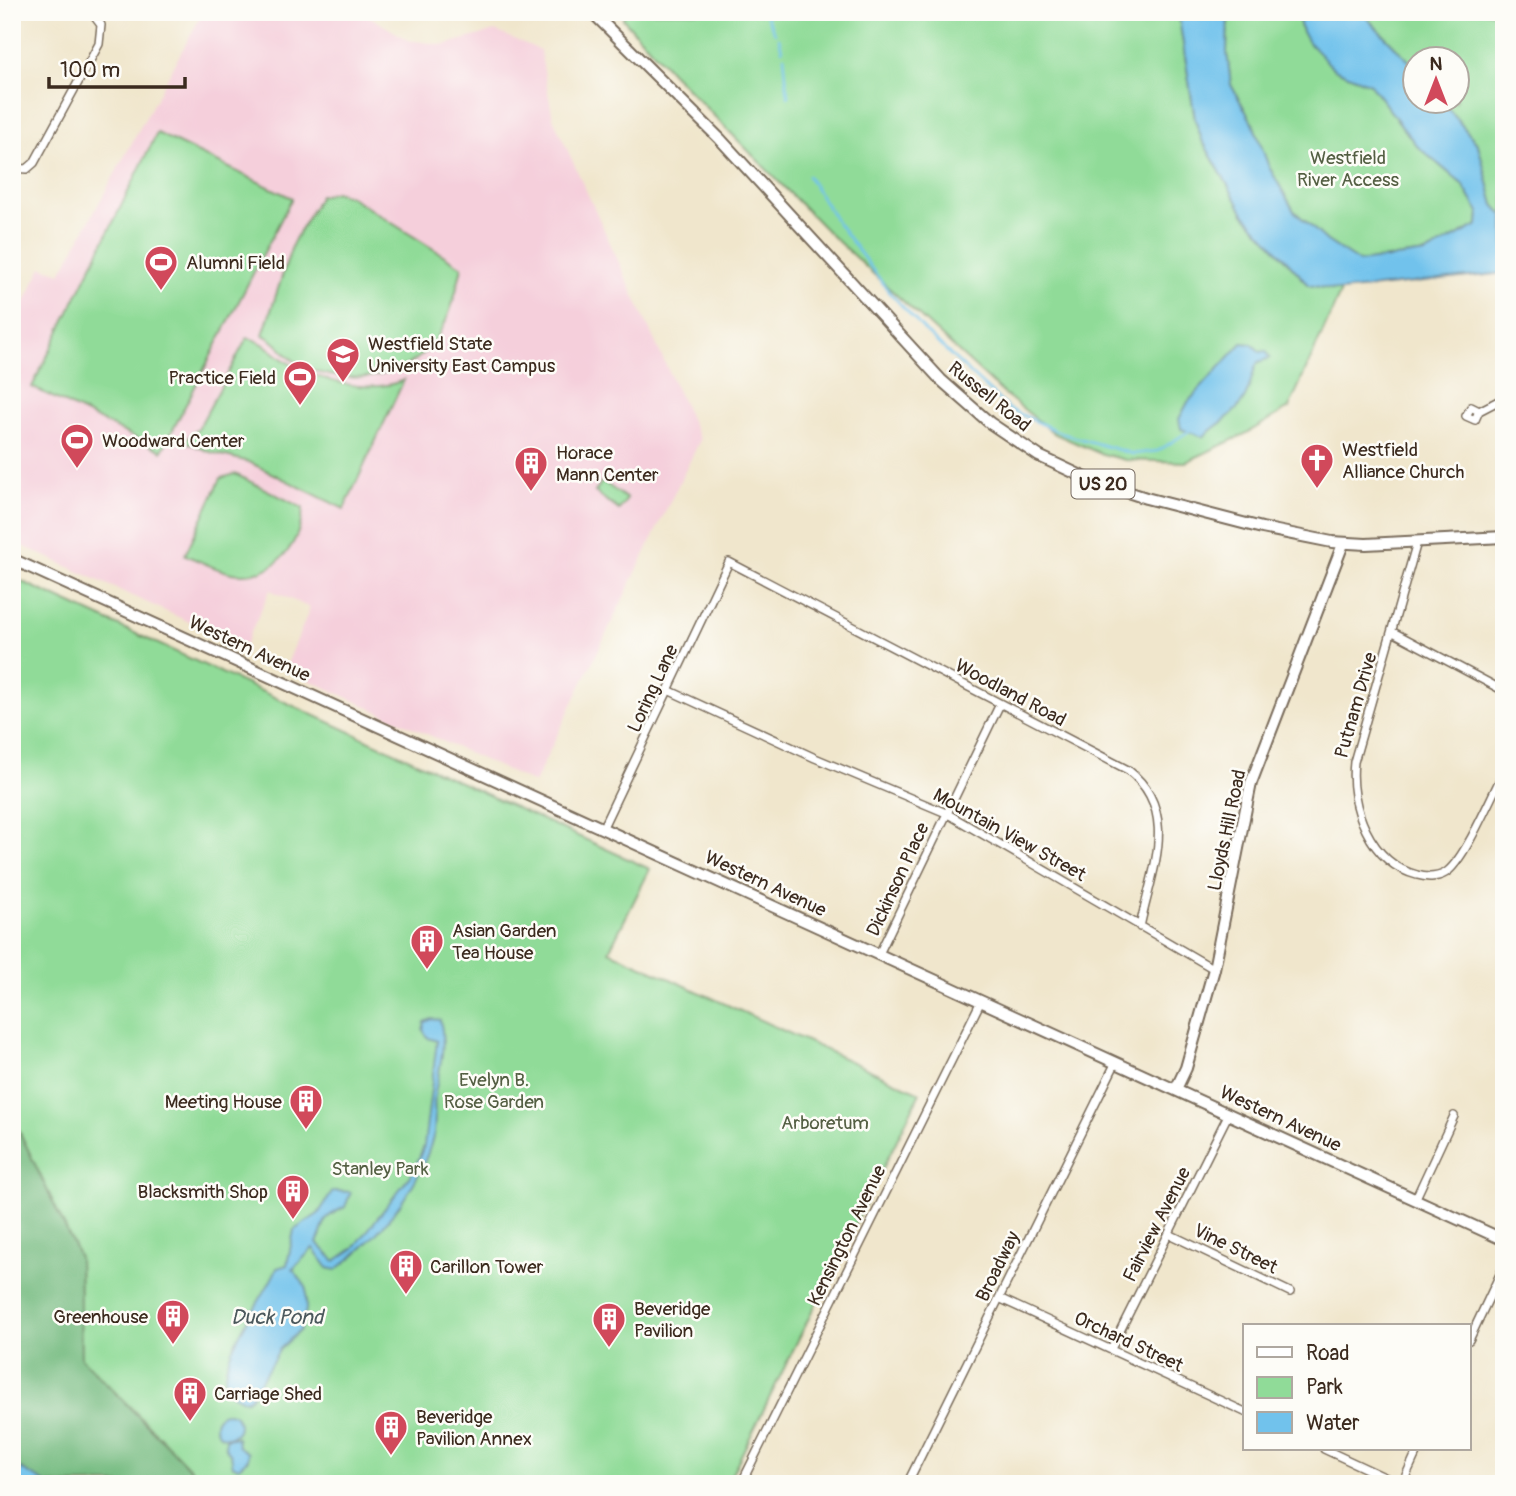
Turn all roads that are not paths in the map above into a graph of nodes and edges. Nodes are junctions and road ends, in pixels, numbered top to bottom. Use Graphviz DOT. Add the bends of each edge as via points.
graph roads {
  1 [pos="91,12"];
  2 [pos="592,12"];
  3 [pos="12,168"];
  4 [pos="1504,398"];
  5 [pos="1479,411"];
  6 [pos="1504,537"];
  7 [pos="1417,542"];
  8 [pos="1343,544"];
  9 [pos="12,559"];
  10 [pos="729,562"];
  11 [pos="1392,632"];
  12 [pos="668,690"];
  13 [pos="1504,691"];
  14 [pos="1000,704"];
  15 [pos="1504,772"];
  16 [pos="946,813"];
  17 [pos="603,827"];
  18 [pos="1140,927"];
  19 [pos="879,954"];
  20 [pos="1214,969"];
  21 [pos="981,1001"];
  22 [pos="1116,1062"];
  23 [pos="1176,1089"];
  24 [pos="1229,1113"];
  25 [pos="1454,1116"];
  26 [pos="1415,1200"];
  27 [pos="1169,1234"];
  28 [pos="1504,1240"];
  29 [pos="1504,1266"];
  30 [pos="1290,1292"];
  31 [pos="999,1298"];
  32 [pos="1470,1338"];
  33 [pos="1111,1349"];
  34 [pos="1243,1411"];
  35 [pos="1326,1450"];
  36 [pos="1417,1450"];
  37 [pos="741,1484"];
  38 [pos="907,1484"];
  39 [pos="1400,1484"];
  1 -- 3 [label="street" via="101,25 99,44 34,163 27,169"];
  2 -- 8 [label="main road, Russell Road / US 20" via="720,139 941,380 1018,443 1115,489"];
  4 -- 5 [label="street"];
  6 -- 7 [label="main road, Russell Road / US 20"];
  7 -- 8 [label="main road, Russell Road / US 20"];
  7 -- 11 [label="street, Putnam Drive"];
  8 -- 20 [label="main road, Lloyds Hill Road" via="1251,783"];
  9 -- 17 [label="main road, Western Avenue"];
  10 -- 12 [label="street, Loring Lane"];
  10 -- 14 [label="street, Woodland Road"];
  11 -- 13 [label="street"];
  11 -- 15 [label="street, Putnam Drive" via="1353,771 1361,820 1380,852 1413,874 1446,872"];
  12 -- 16 [label="street, Mountain View Street"];
  12 -- 17 [label="street, Loring Lane"];
  14 -- 16 [label="street, Dickinson Place"];
  14 -- 18 [label="street, Woodland Road" via="1128,770 1148,787 1159,817 1159,835"];
  16 -- 18 [label="street, Mountain View Street"];
  16 -- 19 [label="street, Dickinson Place"];
  17 -- 19 [label="main road, Western Avenue"];
  18 -- 20 [label="street, Mountain View Street"];
  19 -- 21 [label="main road, Western Avenue"];
  20 -- 23 [label="main road, Lloyds Hill Road"];
  21 -- 22 [label="main road, Western Avenue"];
  21 -- 37 [label="street, Kensington Avenue"];
  22 -- 23 [label="main road, Western Avenue"];
  22 -- 31 [label="street, Broadway"];
  23 -- 24 [label="main road, Western Avenue"];
  24 -- 26 [label="main road, Western Avenue"];
  24 -- 27 [label="street, Fairview Avenue"];
  25 -- 26 [label="street"];
  26 -- 28 [label="main road, Western Avenue"];
  27 -- 30 [label="street, Vine Street"];
  27 -- 33 [label="street, Fairview Avenue"];
  29 -- 32 [label="street"];
  31 -- 33 [label="street, Orchard Street"];
  31 -- 38 [label="street, Broadway"];
  33 -- 34 [label="street, Orchard Street"];
  35 -- 39 [label="street"];
  36 -- 39 [label="street"];
}
